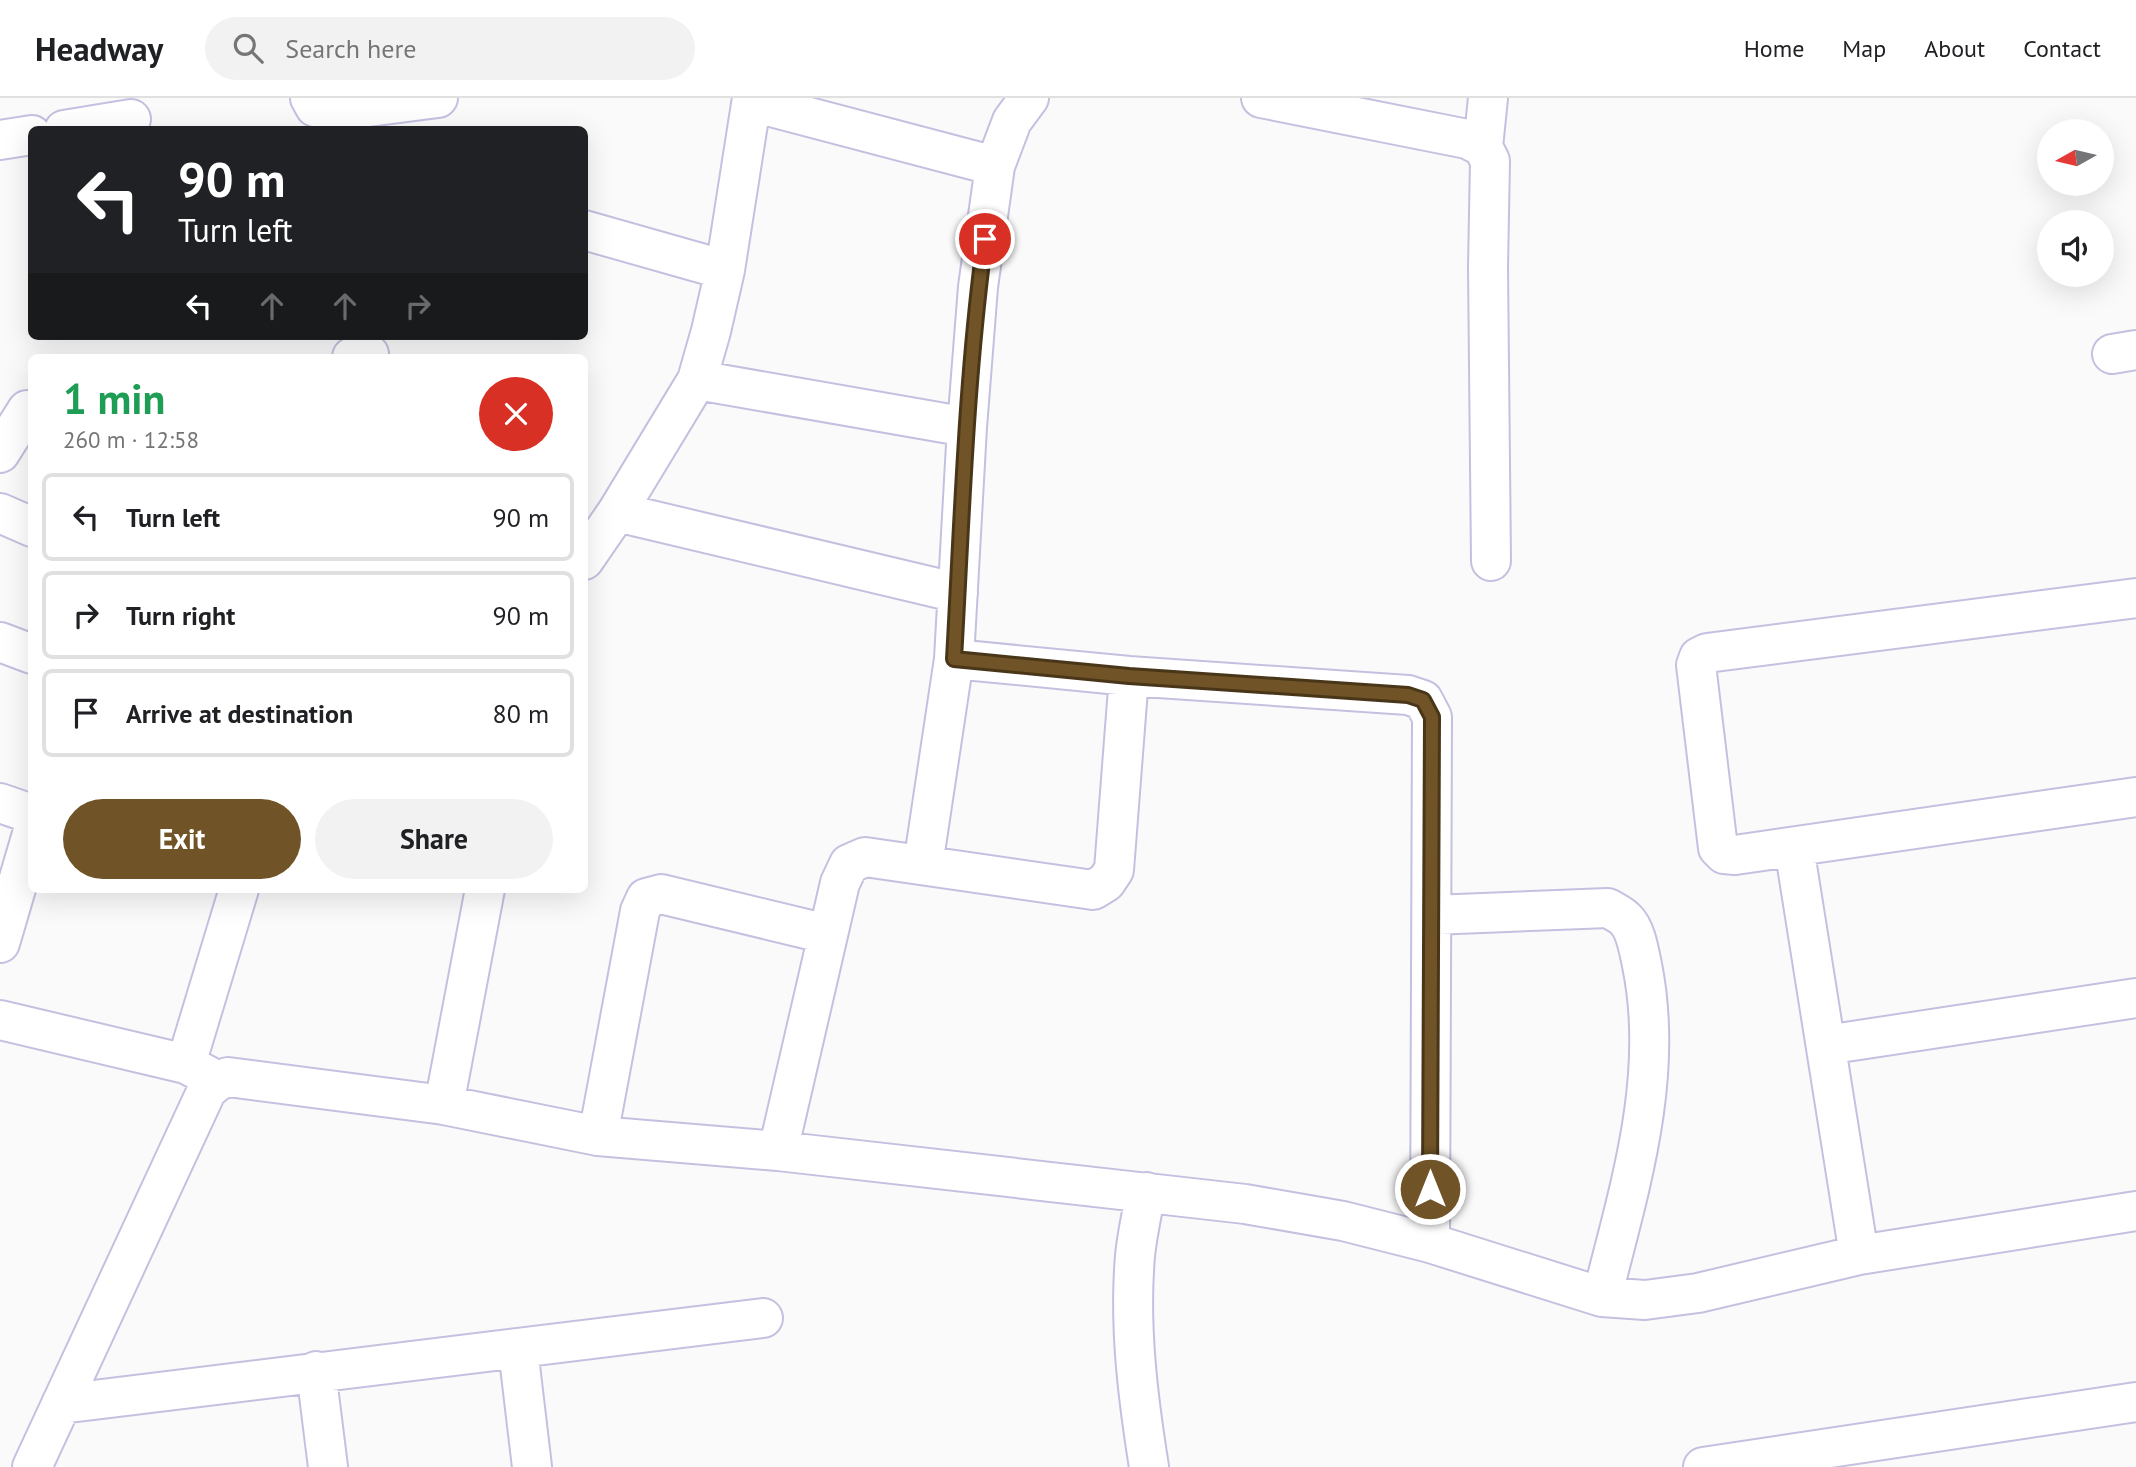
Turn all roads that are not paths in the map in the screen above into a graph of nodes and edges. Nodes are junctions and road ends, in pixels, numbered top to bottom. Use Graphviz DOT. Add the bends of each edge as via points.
graph roads {
  1 [pos="310,98"];
  2 [pos="438,98"];
  3 [pos="1029,98"];
  4 [pos="1261,98"];
  5 [pos="1488,98"];
  6 [pos="752,100"];
  7 [pos="131,119"];
  8 [pos="88,126"];
  9 [pos="28,136"];
  10 [pos="0,140"];
  11 [pos="1483,147"];
  12 [pos="995,166"];
  13 [pos="588,231"];
  14 [pos="725,270"];
  15 [pos="696,380"];
  16 [pos="20,411"];
  17 [pos="967,427"];
  18 [pos="0,453"];
  19 [pos="617,512"];
  20 [pos="0,513"];
  21 [pos="28,525"];
  22 [pos="588,554"];
  23 [pos="1491,561"];
  24 [pos="958,593"];
  25 [pos="2136,598"];
  26 [pos="0,642"];
  27 [pos="28,652"];
  28 [pos="954,659"];
  29 [pos="1129,676"];
  30 [pos="2136,797"];
  31 [pos="0,803"];
  32 [pos="28,813"];
  33 [pos="1794,847"];
  34 [pos="28,848"];
  35 [pos="922,865"];
  36 [pos="238,893"];
  37 [pos="484,893"];
  38 [pos="1432,915"];
  39 [pos="827,934"];
  40 [pos="0,943"];
  41 [pos="2136,998"];
  42 [pos="0,1020"];
  43 [pos="1826,1045"];
  44 [pos="202,1072"];
  45 [pos="444,1105"];
  46 [pos="598,1136"];
  47 [pos="778,1151"];
  48 [pos="1146,1192"];
  49 [pos="2136,1211"];
  50 [pos="1430,1243"];
  51 [pos="1859,1255"];
  52 [pos="1602,1297"];
  53 [pos="763,1318"];
  54 [pos="518,1349"];
  55 [pos="316,1371"];
  56 [pos="2136,1402"];
  57 [pos="61,1404"];
  58 [pos="32,1467"];
  59 [pos="328,1467"];
  60 [pos="532,1467"];
  61 [pos="1149,1467"];
  62 [pos="1703,1467"];
  1 -- 2 [label="street" via="315,107 330,112"];
  3 -- 12 [label="street" via="1012,121"];
  4 -- 11 [label="street" via="1467,139"];
  5 -- 11 [label="street"];
  6 -- 12 [label="street"];
  6 -- 14 [label="street"];
  7 -- 8 [label="street"];
  9 -- 10 [label="street"];
  11 -- 23 [label="street" via="1489,161"];
  12 -- 17 [label="street" via="978,287"];
  13 -- 14 [label="street"];
  14 -- 15 [label="street"];
  15 -- 17 [label="street"];
  15 -- 19 [label="street"];
  16 -- 18 [label="street"];
  17 -- 24 [label="street"];
  19 -- 22 [label="street"];
  19 -- 24 [label="street"];
  20 -- 21 [label="street"];
  24 -- 28 [label="street"];
  25 -- 33 [label="street" via="1699,657 1696,665 1718,848 1735,855"];
  26 -- 27 [label="street"];
  28 -- 29 [label="street"];
  28 -- 35 [label="street"];
  29 -- 35 [label="street" via="1114,870 1106,882 1093,890"];
  29 -- 38 [label="street" via="1408,695 1423,700 1432,717"];
  30 -- 33 [label="street"];
  31 -- 32 [label="street"];
  33 -- 43 [label="street"];
  34 -- 40 [label="street"];
  35 -- 39 [label="street" via="865,858 849,864"];
  36 -- 44 [label="street"];
  37 -- 45 [label="street"];
  38 -- 50 [label="street"];
  38 -- 52 [label="street" via="1608,908 1626,920 1635,938 1647,988 1650,1029 1646,1097 1640,1146"];
  39 -- 46 [label="street" via="661,894 646,898"];
  39 -- 47 [label="street"];
  41 -- 43 [label="street"];
  42 -- 44 [label="street"];
  43 -- 51 [label="street"];
  44 -- 45 [label="street"];
  44 -- 57 [label="street" via="207,1090"];
  45 -- 46 [label="street"];
  46 -- 47 [label="street"];
  47 -- 48 [label="street"];
  48 -- 50 [label="street" via="1343,1221"];
  48 -- 61 [label="street" via="1135,1255 1133,1324"];
  49 -- 51 [label="street"];
  50 -- 52 [label="street"];
  51 -- 52 [label="street" via="1698,1293 1645,1300"];
  53 -- 54 [label="street"];
  54 -- 55 [label="street"];
  54 -- 60 [label="street"];
  55 -- 57 [label="street"];
  55 -- 59 [label="street"];
  56 -- 62 [label="street"];
  57 -- 58 [label="street"];
}
